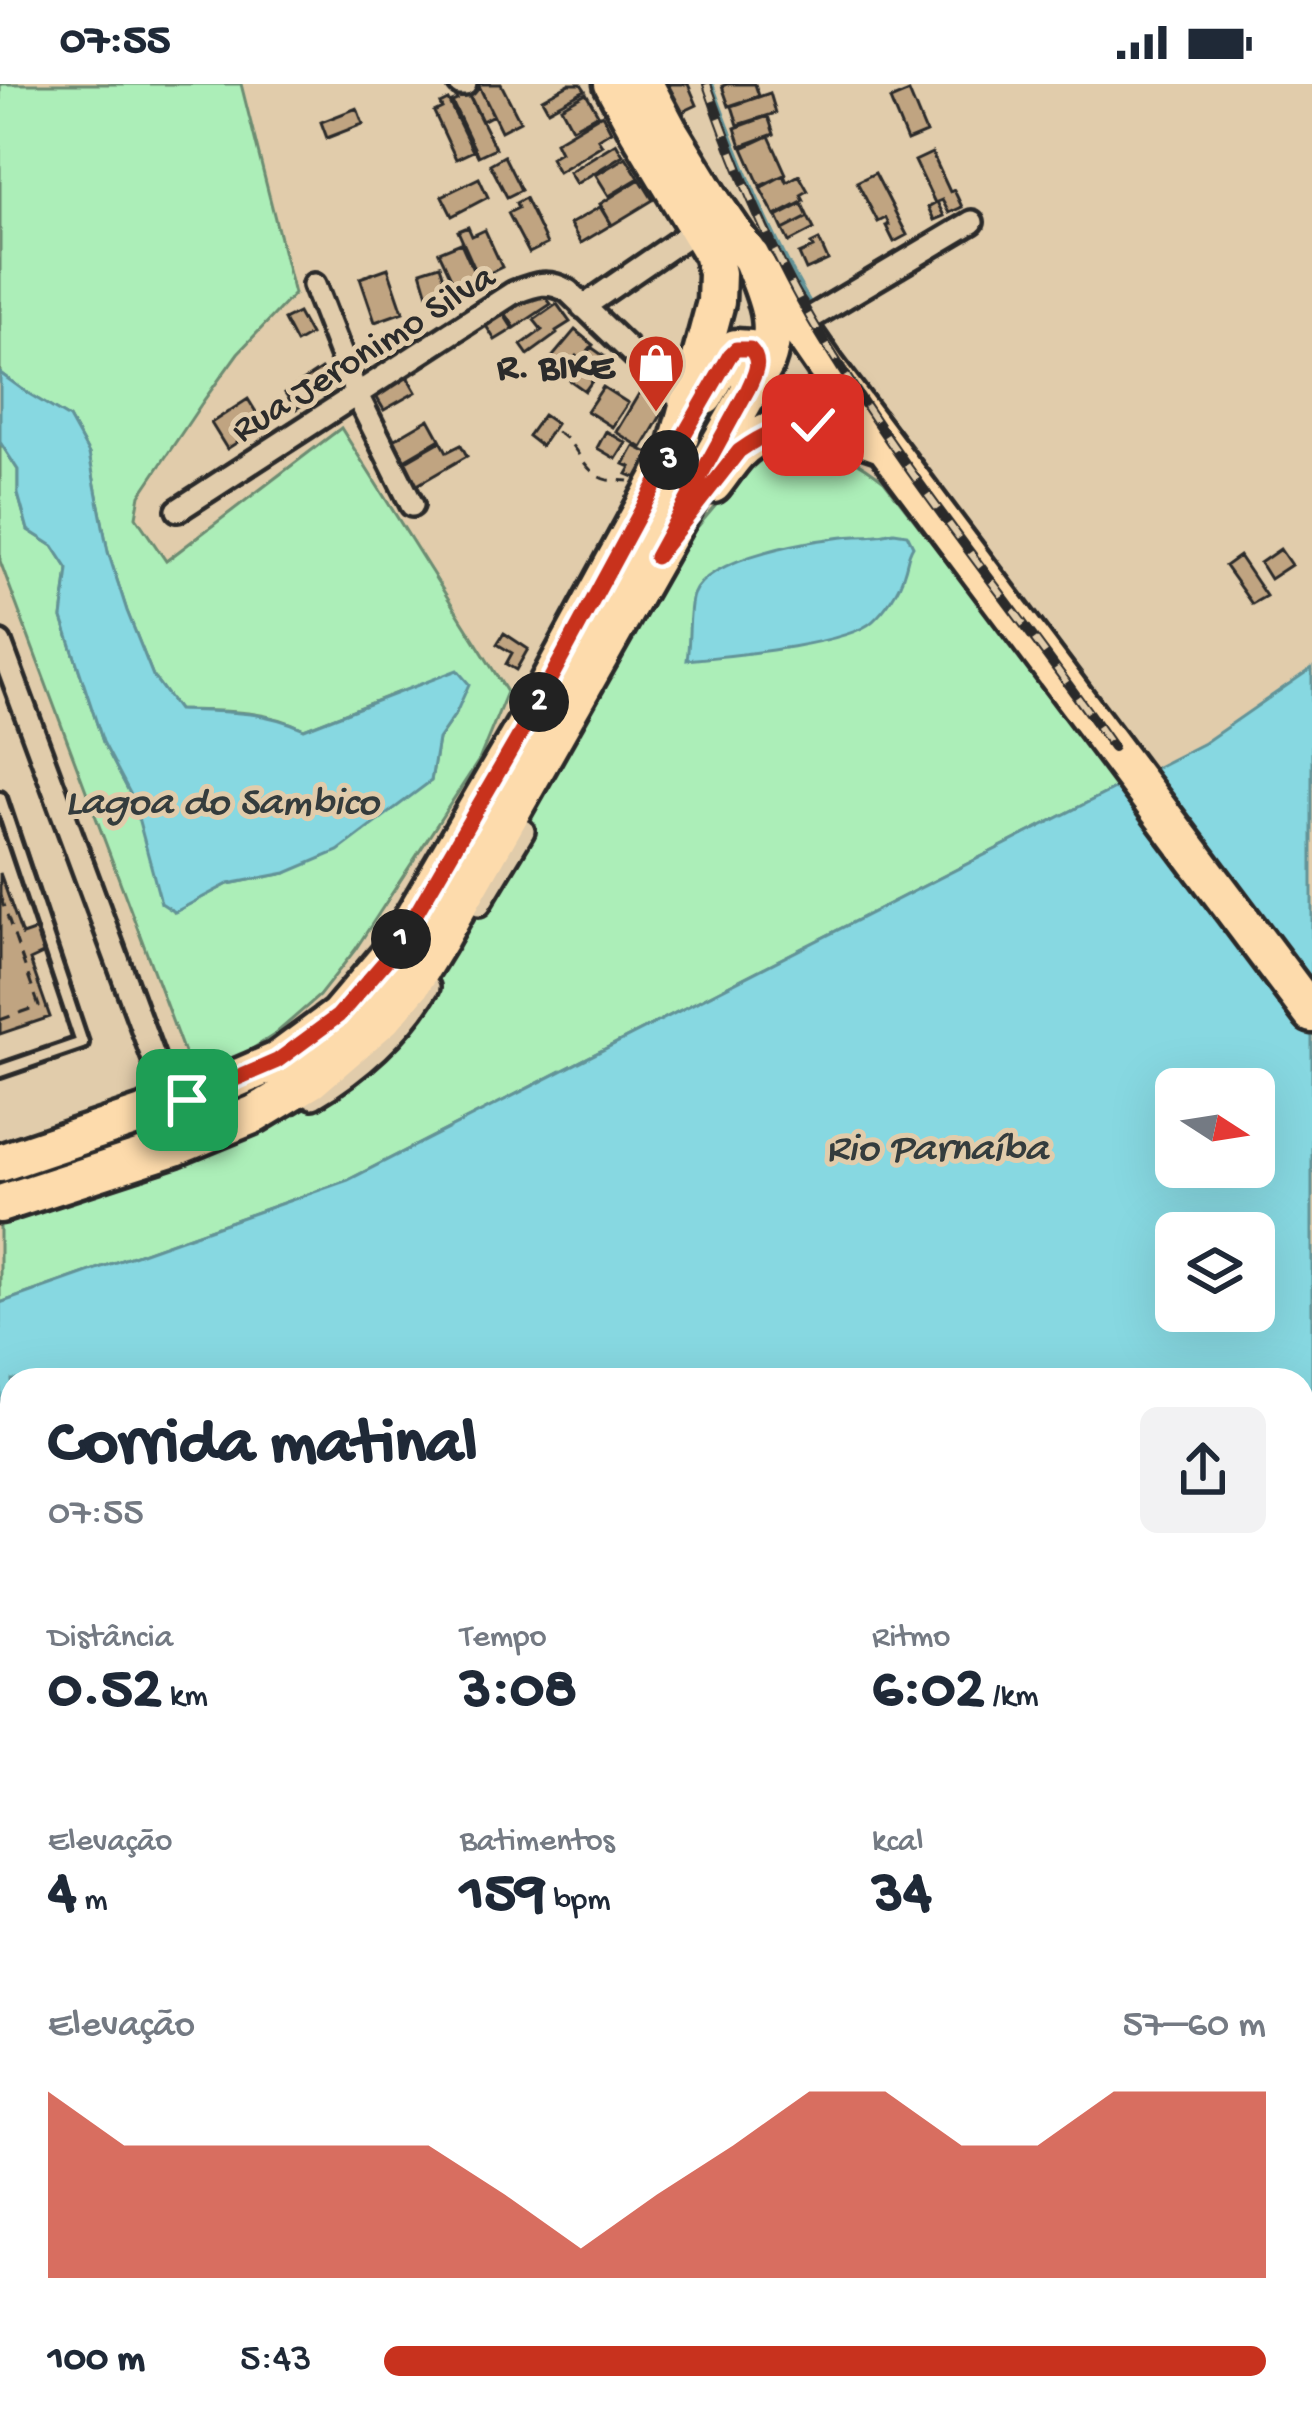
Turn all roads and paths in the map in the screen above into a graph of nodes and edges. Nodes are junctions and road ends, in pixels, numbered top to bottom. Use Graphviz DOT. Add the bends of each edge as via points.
graph roads {
  1 [pos="614,84"];
  2 [pos="644,84"];
  3 [pos="972,222"];
  4 [pos="698,228"];
  5 [pos="757,272"];
  6 [pos="717,273"];
  7 [pos="314,285"];
  8 [pos="583,308"];
  9 [pos="797,326"];
  10 [pos="748,389"];
  11 [pos="356,394"];
  12 [pos="687,406"];
  13 [pos="556,432"];
  14 [pos="882,444"];
  15 [pos="677,447"];
  16 [pos="654,487"];
  17 [pos="412,505"];
  18 [pos="178,509"];
  19 [pos="656,557"];
  20 [pos="0,643"];
  21 [pos="0,798"];
  22 [pos="523,831"];
  23 [pos="0,896"];
  24 [pos="1312,1014"];
  25 [pos="0,1020"];
  26 [pos="0,1071"];
  27 [pos="171,1105"];
  28 [pos="0,1163"];
  29 [pos="0,1204"];
  30 [pos="0,1218"];
  1 -- 4 [label="main road"];
  2 -- 5 [label="main road"];
  3 -- 9 [label="street"];
  4 -- 6 [label="main road"];
  4 -- 8 [label="street"];
  5 -- 6 [label="main road" via="753,308 745,312 728,309"];
  5 -- 9 [label="main road"];
  5 -- 10 [label="main road" via="773,331"];
  6 -- 12 [label="main road" via="711,328"];
  7 -- 11 [label="street"];
  8 -- 11 [label="street, Rua Jeronimo Silva" via="568,291 539,282"];
  8 -- 12 [label="street, Rua Jeronimo Silva"];
  9 -- 14 [label="main road"];
  10 -- 15 [label="main road" via="756,355 736,349"];
  10 -- 19 [label="main road"];
  11 -- 17 [label="street"];
  11 -- 18 [label="street, Rua Jeronimo Silva"];
  12 -- 15 [label="main road"];
  13 -- 16 [label="path" via="603,479"];
  14 -- 19 [label="main road" via="813,425 768,433 739,451"];
  14 -- 24 [label="main road"];
  15 -- 16 [label="main road"];
  16 -- 27 [label="main road" via="395,950 338,1016 277,1061"];
  19 -- 29 [label="main road" via="441,936 384,1017 311,1080 255,1114"];
  20 -- 27 [label="street"];
  21 -- 26 [label="lane" via="82,1042"];
  22 -- 30 [label="street" via="414,1010 330,1087 214,1145"];
  23 -- 25 [label="path" via="39,1006"];
  27 -- 28 [label="main road"];
}
